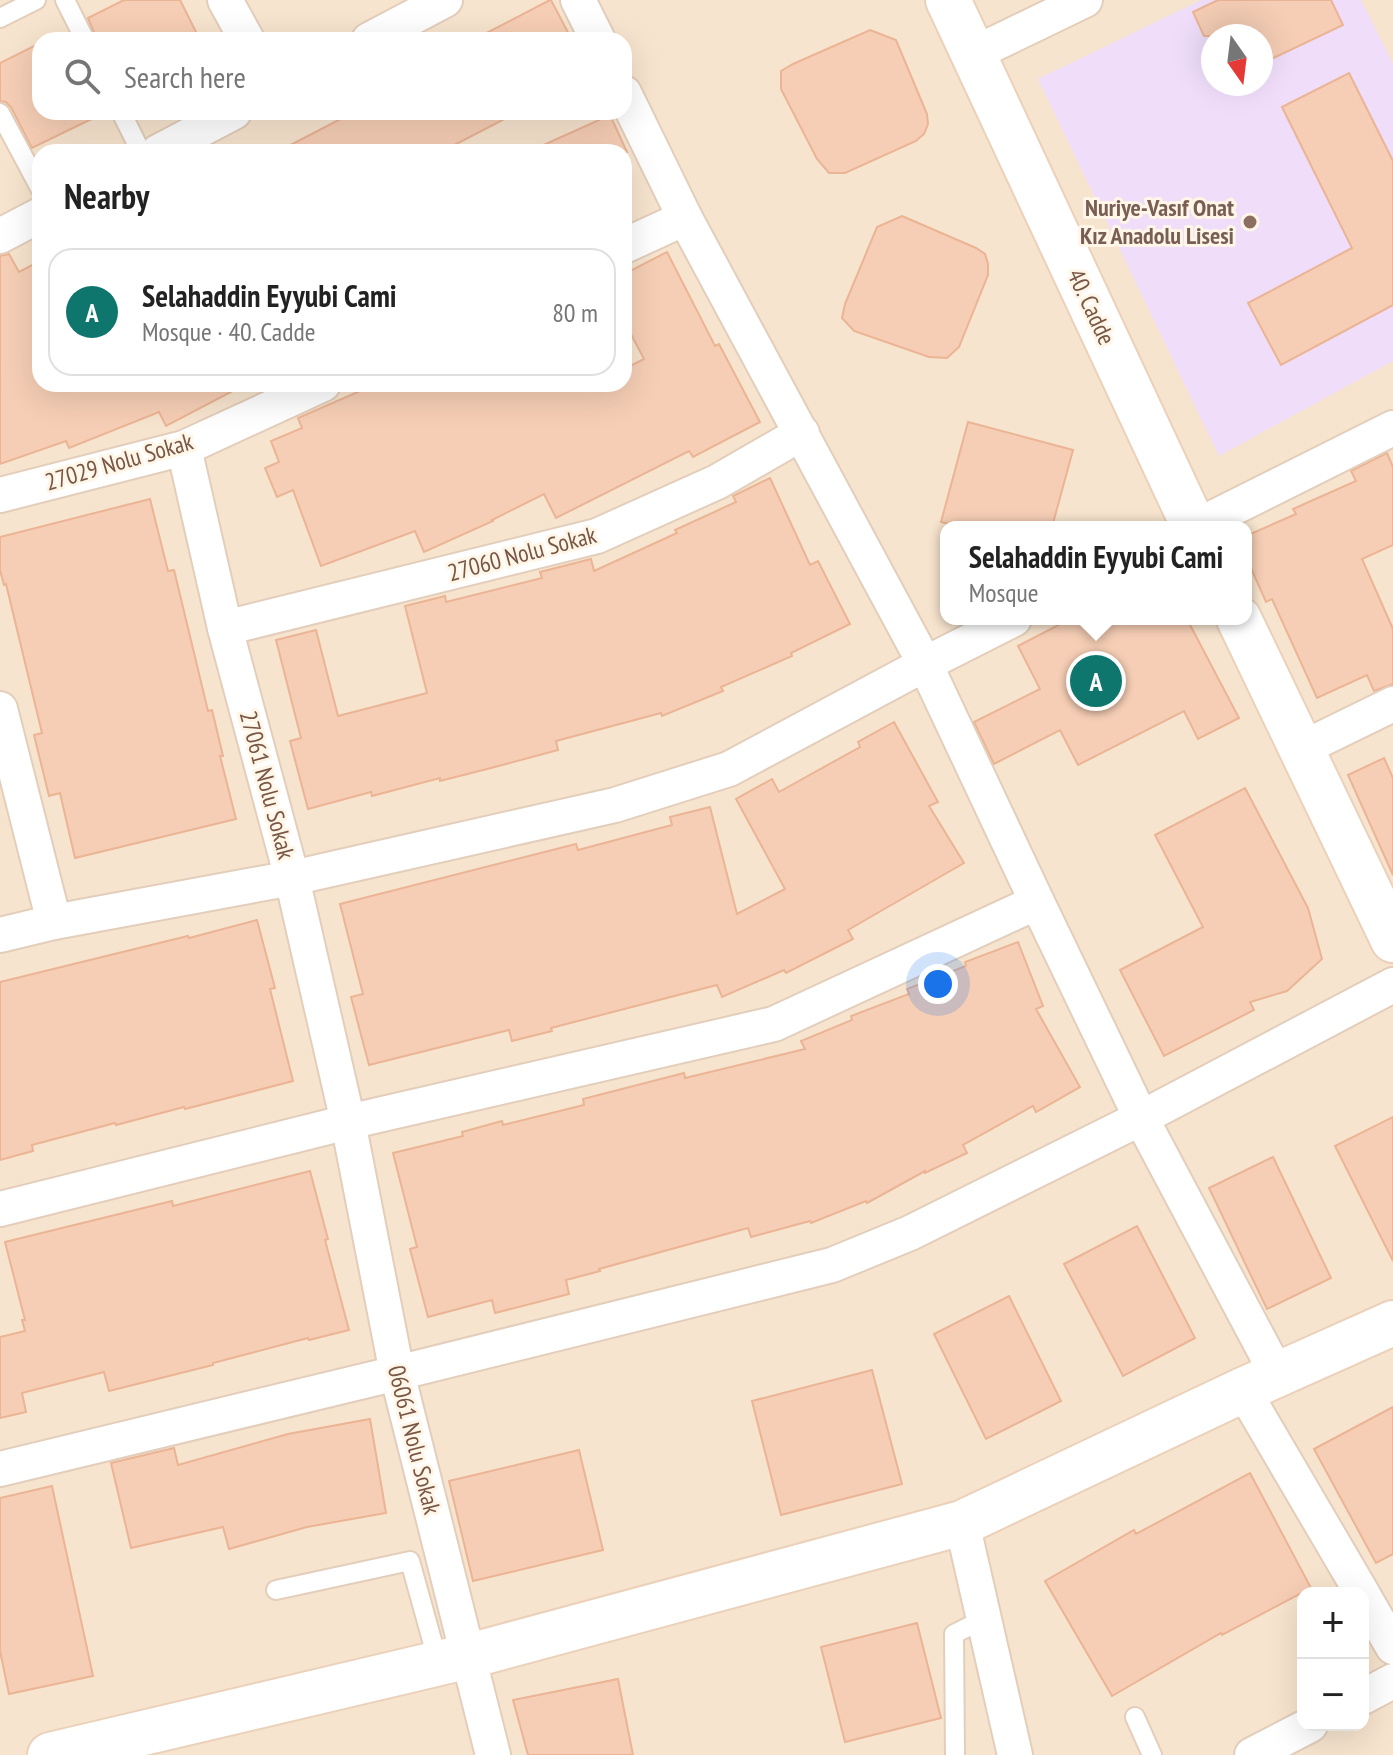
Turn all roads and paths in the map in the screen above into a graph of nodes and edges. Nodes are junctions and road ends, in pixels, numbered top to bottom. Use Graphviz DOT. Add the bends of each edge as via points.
graph roads {
  1 [pos="36,0"];
  2 [pos="65,0"];
  3 [pos="225,0"];
  4 [pos="578,0"];
  5 [pos="948,0"];
  6 [pos="1085,0"];
  7 [pos="426,4"];
  8 [pos="0,18"];
  9 [pos="81,32"];
  10 [pos="243,32"];
  11 [pos="382,32"];
  12 [pos="594,32"];
  13 [pos="973,54"];
  14 [pos="632,109"];
  15 [pos="0,113"];
  16 [pos="125,120"];
  17 [pos="219,120"];
  18 [pos="137,144"];
  19 [pos="173,144"];
  20 [pos="32,173"];
  21 [pos="685,218"];
  22 [pos="32,219"];
  23 [pos="0,236"];
  24 [pos="632,242"];
  25 [pos="306,392"];
  26 [pos="1393,428"];
  27 [pos="802,433"];
  28 [pos="184,448"];
  29 [pos="0,495"];
  30 [pos="1191,521"];
  31 [pos="1206,521"];
  32 [pos="1002,625"];
  33 [pos="1242,625"];
  34 [pos="225,628"];
  35 [pos="925,664"];
  36 [pos="1393,704"];
  37 [pos="0,709"];
  38 [pos="1301,749"];
  39 [pos="292,878"];
  40 [pos="1037,902"];
  41 [pos="54,922"];
  42 [pos="0,935"];
  43 [pos="1393,940"];
  44 [pos="1393,985"];
  45 [pos="1141,1118"];
  46 [pos="348,1122"];
  47 [pos="0,1209"];
  48 [pos="1393,1323"];
  49 [pos="397,1373"];
  50 [pos="1260,1382"];
  51 [pos="0,1469"];
  52 [pos="962,1523"];
  53 [pos="1359,1587"];
  54 [pos="276,1590"];
  55 [pos="1369,1606"];
  56 [pos="984,1619"];
  57 [pos="1393,1647"];
  58 [pos="454,1659"];
  59 [pos="1393,1681"];
  60 [pos="1369,1694"];
  61 [pos="1135,1717"];
  62 [pos="1298,1731"];
  63 [pos="50,1755"];
  64 [pos="493,1755"];
  65 [pos="955,1755"];
  66 [pos="1015,1755"];
  67 [pos="1152,1755"];
  68 [pos="1252,1755"];
  1 -- 8 [label="lane"];
  2 -- 9 [label="lane"];
  3 -- 10 [label="street"];
  4 -- 12 [label="street"];
  5 -- 13 [label="street, 40. Cadde"];
  6 -- 13 [label="street"];
  7 -- 11 [label="street"];
  13 -- 30 [label="street, 40. Cadde"];
  14 -- 21 [label="street"];
  15 -- 20 [label="lane"];
  16 -- 18 [label="lane"];
  17 -- 19 [label="street"];
  21 -- 24 [label="street"];
  21 -- 27 [label="street"];
  22 -- 23 [label="street"];
  25 -- 28 [label="street, 27029 Nolu Sokak"];
  26 -- 31 [label="street"];
  27 -- 34 [label="street, 27060 Nolu Sokak" via="717,482 597,536"];
  27 -- 35 [label="street"];
  28 -- 29 [label="street, 27029 Nolu Sokak"];
  28 -- 34 [label="street, 27061 Nolu Sokak"];
  32 -- 35 [label="street"];
  33 -- 38 [label="street"];
  34 -- 39 [label="street, 27061 Nolu Sokak"];
  35 -- 39 [label="street" via="729,769 615,805"];
  35 -- 40 [label="street"];
  36 -- 38 [label="street"];
  37 -- 41 [label="street"];
  38 -- 43 [label="street"];
  39 -- 41 [label="street"];
  39 -- 46 [label="street, 27061 Nolu Sokak"];
  40 -- 45 [label="street"];
  40 -- 46 [label="street" via="774,1024"];
  41 -- 42 [label="street"];
  44 -- 45 [label="street"];
  45 -- 49 [label="street" via="910,1233 832,1265"];
  45 -- 50 [label="street"];
  46 -- 47 [label="street"];
  46 -- 49 [label="street, 06061 Nolu Sokak"];
  48 -- 50 [label="street"];
  49 -- 51 [label="street"];
  49 -- 58 [label="street, 06061 Nolu Sokak"];
  50 -- 52 [label="street"];
  50 -- 53 [label="street"];
  52 -- 56 [label="street"];
  52 -- 58 [label="street"];
  54 -- 58 [label="lane" via="410,1561"];
  55 -- 57 [label="street"];
  56 -- 65 [label="lane" via="954,1634"];
  56 -- 66 [label="street"];
  58 -- 63 [label="street"];
  58 -- 64 [label="street, 06061 Nolu Sokak"];
  59 -- 60 [label="street"];
  61 -- 67 [label="lane"];
  62 -- 68 [label="street"];
}
